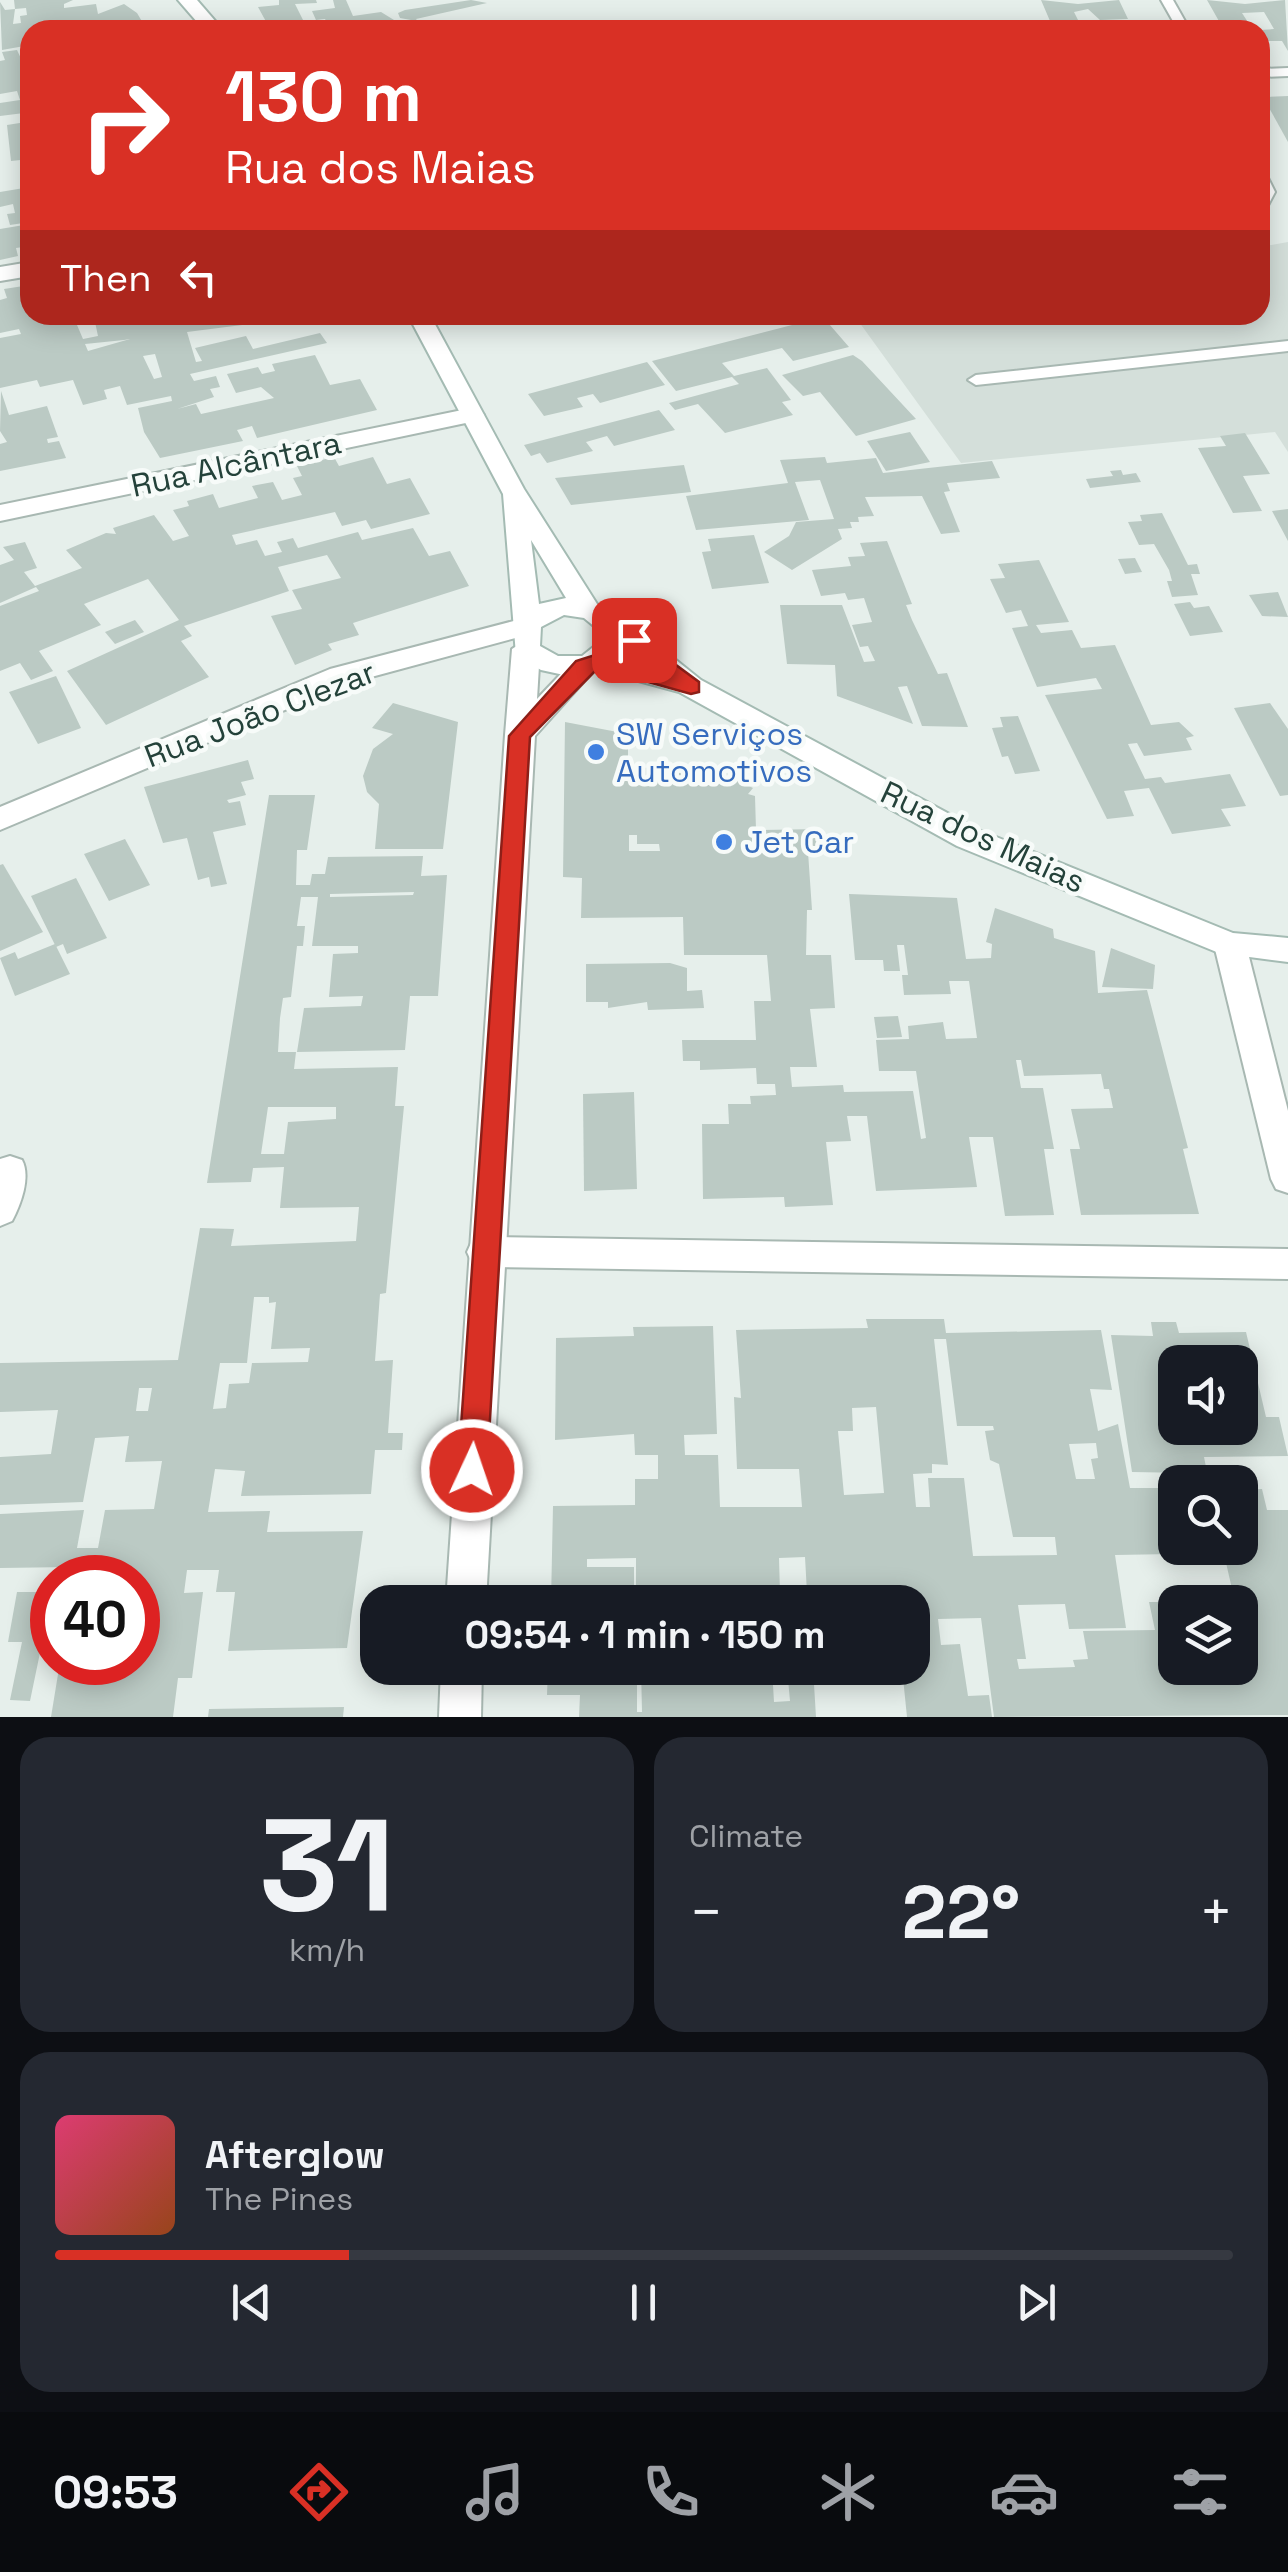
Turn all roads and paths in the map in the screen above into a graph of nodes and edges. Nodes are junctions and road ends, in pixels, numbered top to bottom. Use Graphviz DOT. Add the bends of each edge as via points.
graph roads {
  1 [pos="187,0"];
  2 [pos="205,20"];
  3 [pos="424,325"];
  4 [pos="1288,346"];
  5 [pos="976,380"];
  6 [pos="472,414"];
  7 [pos="512,489"];
  8 [pos="0,514"];
  9 [pos="596,613"];
  10 [pos="526,633"];
  11 [pos="590,663"];
  12 [pos="691,687"];
  13 [pos="520,736"];
  14 [pos="0,819"];
  15 [pos="1230,945"];
  16 [pos="1288,950"];
  17 [pos="10,1170"];
  18 [pos="1288,1179"];
  19 [pos="0,1211"];
  20 [pos="484,1252"];
  21 [pos="1288,1264"];
  22 [pos="467,1585"];
  23 [pos="461,1685"];
  24 [pos="460,1717"];
  1 -- 2 [label="street"];
  3 -- 6 [label="street, Rua dos Maias"];
  4 -- 5 [label="lane"];
  6 -- 7 [label="street, Rua dos Maias"];
  6 -- 8 [label="street, Rua Alcântara"];
  7 -- 9 [label="street, Rua dos Maias"];
  7 -- 10 [label="street, Rua dos Maias"];
  9 -- 10 [label="street" via="564,606 542,612"];
  9 -- 11 [label="street" via="615,632 612,648"];
  9 -- 12 [label="street, Rua dos Maias"];
  10 -- 11 [label="street" via="539,661 560,667"];
  10 -- 13 [label="street, Rua dos Maias"];
  10 -- 14 [label="street, Rua João Clezar" via="340,676"];
  11 -- 12 [label="street, Rua dos Maias"];
  11 -- 13 [label="street"];
  12 -- 15 [label="street, Rua dos Maias" via="968,838"];
  13 -- 20 [label="street, Rua dos Maias"];
  15 -- 16 [label="street, Rua dos Maias"];
  15 -- 18 [label="street"];
  17 -- 19 [label="street"];
  20 -- 21 [label="street"];
  20 -- 22 [label="street, Rua dos Maias"];
  23 -- 24 [label="street"];
}
